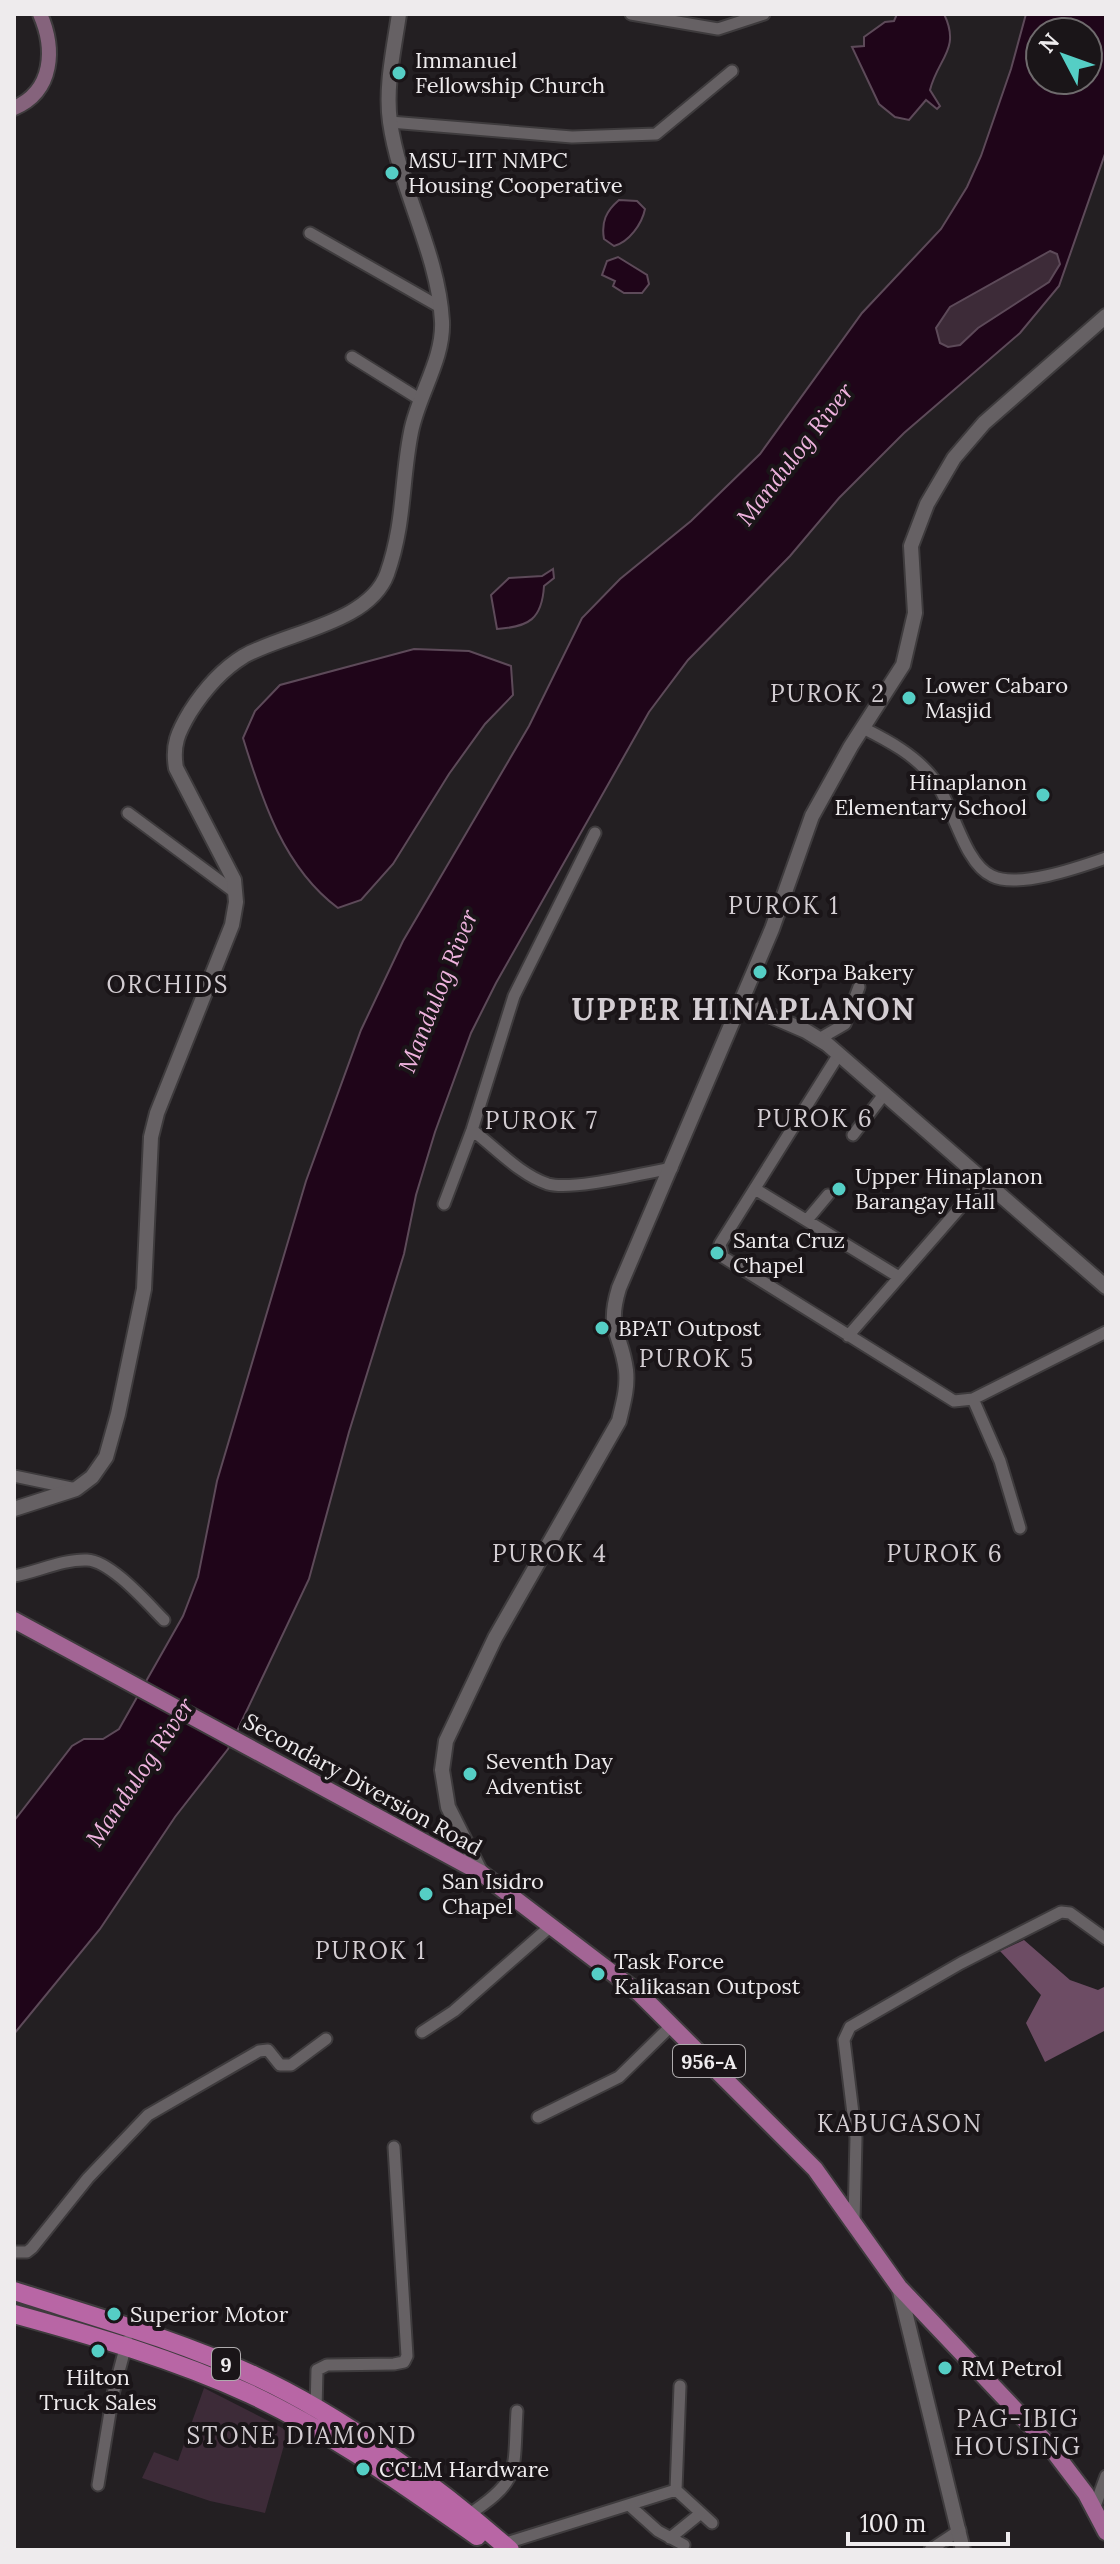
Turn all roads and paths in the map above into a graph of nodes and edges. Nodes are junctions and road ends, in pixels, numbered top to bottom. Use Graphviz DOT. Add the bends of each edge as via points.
graph roads {
  1 [pos="40,14"];
  2 [pos="399,14"];
  3 [pos="631,14"];
  4 [pos="764,14"];
  5 [pos="732,71"];
  6 [pos="14,108"];
  7 [pos="390,122"];
  8 [pos="310,233"];
  9 [pos="440,307"];
  10 [pos="1106,316"];
  11 [pos="352,357"];
  12 [pos="421,400"];
  13 [pos="863,728"];
  14 [pos="128,813"];
  15 [pos="595,833"];
  16 [pos="1106,858"];
  17 [pos="236,893"];
  18 [pos="859,987"];
  19 [pos="741,1003"];
  20 [pos="819,1039"];
  21 [pos="839,1054"];
  22 [pos="885,1093"];
  23 [pos="472,1130"];
  24 [pos="853,1135"];
  25 [pos="672,1168"];
  26 [pos="985,1179"];
  27 [pos="755,1189"];
  28 [pos="828,1195"];
  29 [pos="444,1204"];
  30 [pos="807,1220"];
  31 [pos="899,1277"];
  32 [pos="1106,1287"];
  33 [pos="1106,1332"];
  34 [pos="848,1336"];
  35 [pos="973,1399"];
  36 [pos="14,1476"];
  37 [pos="76,1489"];
  38 [pos="14,1509"];
  39 [pos="1020,1528"];
  40 [pos="14,1576"];
  41 [pos="164,1620"];
  42 [pos="20,1622"];
  43 [pos="481,1873"];
  44 [pos="552,1925"];
  45 [pos="1106,1939"];
  46 [pos="673,2024"];
  47 [pos="422,2032"];
  48 [pos="326,2039"];
  49 [pos="538,2117"];
  50 [pos="394,2147"];
  51 [pos="854,2221"];
  52 [pos="14,2252"];
  53 [pos="899,2287"];
  54 [pos="14,2291"];
  55 [pos="14,2314"];
  56 [pos="128,2337"];
  57 [pos="680,2386"];
  58 [pos="316,2410"];
  59 [pos="517,2411"];
  60 [pos="1106,2476"];
  61 [pos="98,2485"];
  62 [pos="676,2490"];
  63 [pos="629,2505"];
  64 [pos="1094,2509"];
  65 [pos="701,2513"];
  66 [pos="468,2515"];
  67 [pos="712,2523"];
  68 [pos="960,2530"];
  69 [pos="1106,2532"];
  70 [pos="670,2538"];
  71 [pos="684,2545"];
  72 [pos="502,2548"];
  73 [pos="930,2550"];
  74 [pos="963,2550"];
  1 -- 6 [label="main road" via="51,48 46,75 29,100"];
  2 -- 7 [label="street"];
  3 -- 4 [label="street" via="718,29"];
  5 -- 7 [label="street" via="656,134 572,137"];
  7 -- 9 [label="street"];
  8 -- 9 [label="street"];
  9 -- 12 [label="street" via="441,339"];
  10 -- 13 [label="street" via="984,423 942,475 911,546 915,613 909,650"];
  11 -- 12 [label="street"];
  12 -- 17 [label="street" via="411,430 401,528 377,595 357,610 243,657 217,676 176,737 176,768 208,824"];
  13 -- 16 [label="street" via="913,758 933,777 977,863 992,876 1036,876"];
  13 -- 19 [label="street" via="812,816"];
  14 -- 17 [label="street"];
  15 -- 23 [label="street" via="514,996"];
  17 -- 37 [label="street" via="232,925 151,1137 144,1289 112,1439 101,1466"];
  18 -- 20 [label="street" via="845,1024"];
  19 -- 20 [label="street"];
  19 -- 25 [label="street"];
  20 -- 21 [label="street"];
  21 -- 22 [label="street"];
  21 -- 27 [label="street"];
  22 -- 24 [label="street"];
  22 -- 26 [label="street"];
  23 -- 25 [label="street" via="549,1184"];
  23 -- 29 [label="street"];
  25 -- 43 [label="street" via="612,1313 626,1372 619,1421 495,1638 446,1741 442,1770 448,1807"];
  26 -- 31 [label="street"];
  26 -- 32 [label="street"];
  27 -- 30 [label="street"];
  27 -- 34 [label="street" via="719,1253"];
  28 -- 30 [label="street"];
  30 -- 31 [label="street"];
  31 -- 34 [label="street"];
  33 -- 35 [label="street"];
  34 -- 35 [label="street" via="944,1396 963,1402"];
  35 -- 39 [label="street" via="1000,1461"];
  36 -- 37 [label="street"];
  37 -- 38 [label="street"];
  40 -- 41 [label="street" via="89,1560 123,1581"];
  42 -- 43 [label="main road, Secondary Diversion Road / 956-A"];
  43 -- 44 [label="main road, Secondary Diversion Road / 956-A"];
  44 -- 46 [label="main road, Secondary Diversion Road / 956-A"];
  44 -- 47 [label="street" via="454,2011"];
  45 -- 51 [label="street" via="1061,1912 850,2027 844,2040 855,2127"];
  46 -- 49 [label="street" via="619,2077"];
  46 -- 51 [label="main road, Secondary Diversion Road / 956-A" via="815,2169"];
  48 -- 52 [label="street" via="291,2065 280,2065 265,2049 250,2054 165,2103 115,2147 32,2248"];
  50 -- 58 [label="street" via="407,2356 394,2364 327,2365 317,2370"];
  51 -- 53 [label="main road, Secondary Diversion Road / 956-A"];
  53 -- 64 [label="main road, 956-A" via="1048,2444"];
  53 -- 68 [label="street, Secondary Diversion Road / 956-A"];
  54 -- 56 [label="highway, 9" via="85,2314"];
  55 -- 56 [label="highway, 9"];
  56 -- 58 [label="highway, 9" via="254,2375"];
  56 -- 61 [label="street"];
  56 -- 72 [label="highway, 9" via="337,2442"];
  57 -- 62 [label="street"];
  58 -- 66 [label="highway, 9"];
  59 -- 66 [label="street" via="513,2476 497,2496"];
  60 -- 64 [label="street"];
  62 -- 63 [label="street"];
  62 -- 65 [label="street"];
  63 -- 70 [label="street"];
  63 -- 72 [label="street"];
  64 -- 69 [label="main road, 956-A"];
  65 -- 67 [label="street"];
  65 -- 70 [label="street"];
  66 -- 72 [label="highway, 9"];
  68 -- 73 [label="street"];
  68 -- 74 [label="street, Secondary Diversion Road / 956-A"];
  70 -- 71 [label="street"];
}
